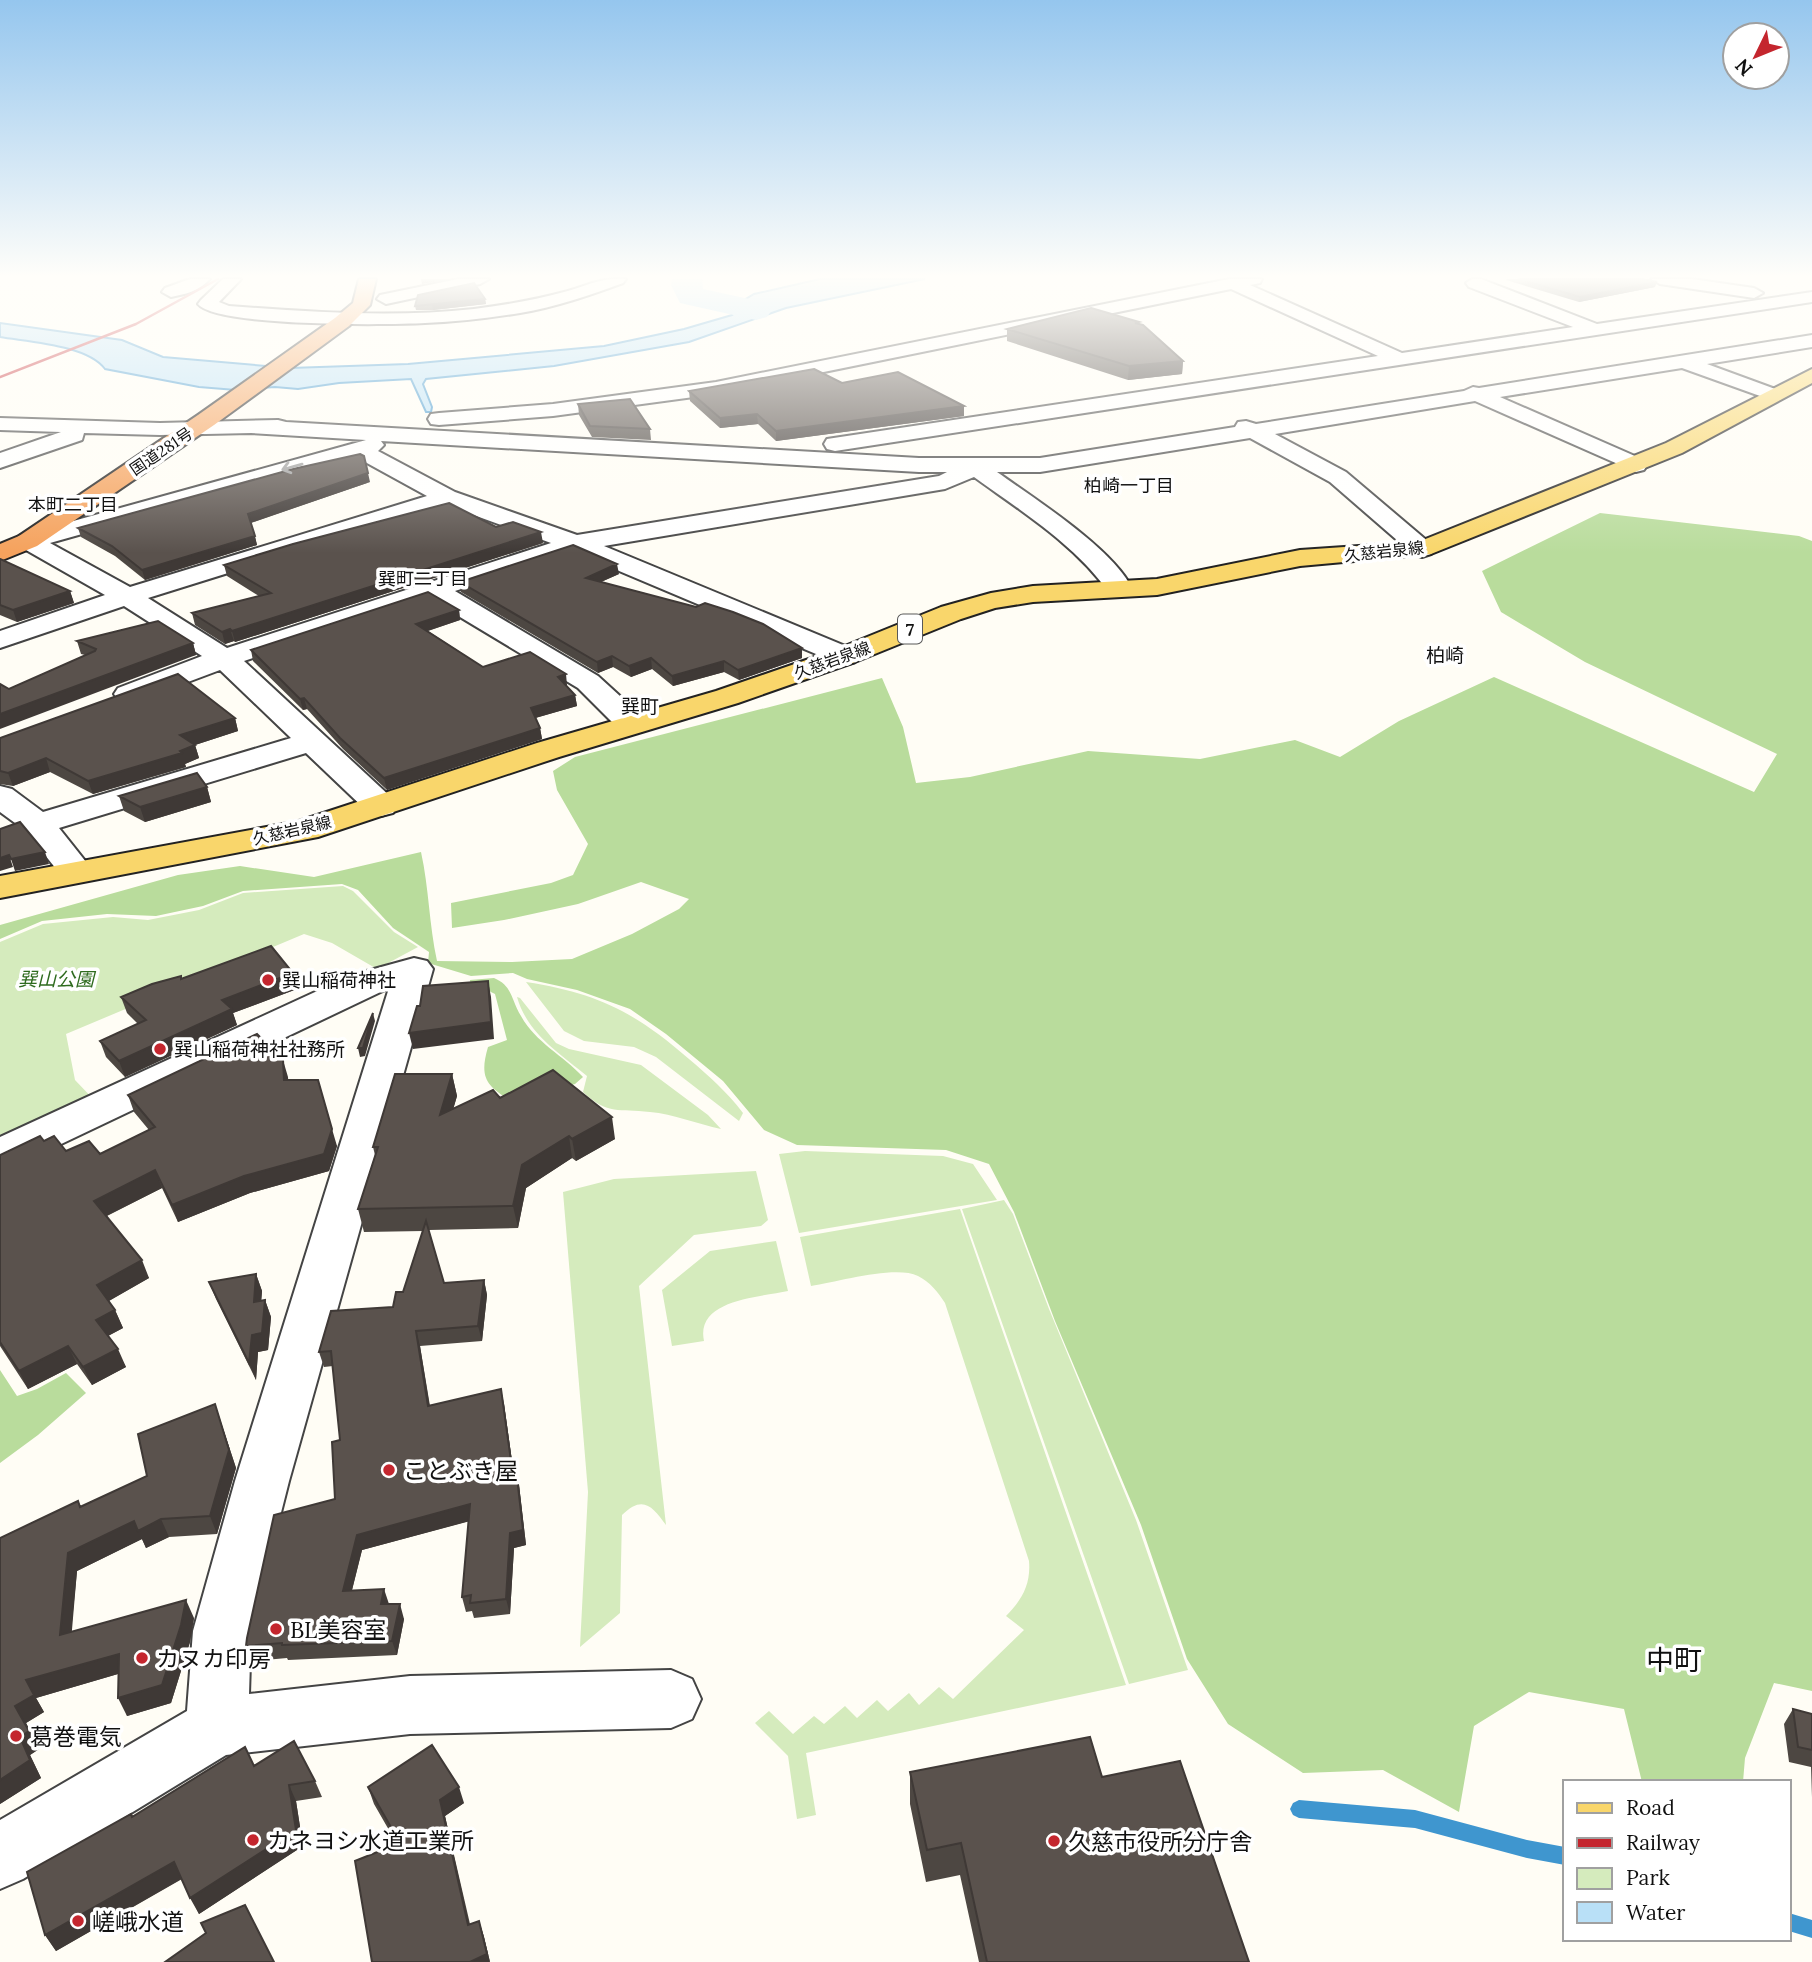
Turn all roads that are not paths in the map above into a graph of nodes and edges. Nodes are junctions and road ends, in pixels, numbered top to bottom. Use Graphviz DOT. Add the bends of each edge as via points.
graph roads {
  1 [pos="274,371"];
  2 [pos="803,371"];
  3 [pos="1321,371"];
  4 [pos="1424,371"];
  5 [pos="1629,371"];
  6 [pos="1706,371"];
  7 [pos="1812,375"];
  8 [pos="1182,391"];
  9 [pos="1477,395"];
  10 [pos="1774,395"];
  11 [pos="0,424"];
  12 [pos="200,424"];
  13 [pos="251,427"];
  14 [pos="92,428"];
  15 [pos="1255,431"];
  16 [pos="0,433"];
  17 [pos="69,436"];
  18 [pos="400,437"];
  19 [pos="358,449"];
  20 [pos="752,456"];
  21 [pos="0,461"];
  22 [pos="1636,465"];
  23 [pos="975,467"];
  24 [pos="447,497"];
  25 [pos="575,543"];
  26 [pos="8,549"];
  27 [pos="1422,549"];
  28 [pos="1119,588"];
  29 [pos="432,589"];
  30 [pos="127,597"];
  31 [pos="0,640"];
  32 [pos="845,656"];
  33 [pos="224,658"];
  34 [pos="100,705"];
  35 [pos="632,724"];
  36 [pos="312,741"];
  37 [pos="0,796"];
  38 [pos="381,806"];
  39 [pos="38,824"];
  40 [pos="76,872"];
  41 [pos="0,887"];
  42 [pos="0,1155"];
  43 [pos="671,1699"];
  44 [pos="217,1727"];
  45 [pos="0,1856"];
  1 -- 12 [label="highway, 国道281号"];
  2 -- 13 [label="street" via="716,388 553,410"];
  3 -- 8 [label="street"];
  4 -- 9 [label="street"];
  5 -- 9 [label="street"];
  6 -- 10 [label="street"];
  7 -- 10 [label="main road, 久慈岩泉線 / 7"];
  8 -- 15 [label="street"];
  8 -- 20 [label="street"];
  9 -- 15 [label="street"];
  9 -- 22 [label="street"];
  10 -- 22 [label="main road, 久慈岩泉線 / 7"];
  11 -- 14 [label="street"];
  12 -- 13 [label="street"];
  12 -- 14 [label="street"];
  12 -- 26 [label="highway, 国道281号"];
  13 -- 18 [label="street"];
  14 -- 17 [label="street"];
  15 -- 23 [label="street" via="1040,465"];
  15 -- 27 [label="street" via="1338,477"];
  16 -- 17 [label="street"];
  17 -- 21 [label="street"];
  18 -- 19 [label="street"];
  18 -- 20 [label="street"];
  19 -- 24 [label="street"];
  19 -- 26 [label="street, one-way"];
  20 -- 23 [label="street"];
  22 -- 27 [label="main road, 久慈岩泉線 / 7"];
  23 -- 25 [label="street" via="945,482"];
  23 -- 28 [label="street" via="1058,527 1114,578"];
  24 -- 25 [label="street"];
  24 -- 30 [label="street"];
  25 -- 29 [label="street"];
  25 -- 32 [label="street"];
  26 -- 30 [label="street"];
  27 -- 28 [label="main road, 久慈岩泉線 / 7" via="1300,558 1185,583"];
  28 -- 32 [label="main road, 久慈岩泉線 / 7" via="991,601"];
  29 -- 33 [label="street"];
  29 -- 35 [label="street" via="588,682"];
  30 -- 31 [label="street"];
  30 -- 33 [label="street"];
  32 -- 35 [label="main road, 久慈岩泉線 / 7" via="727,698"];
  33 -- 34 [label="street"];
  33 -- 36 [label="street"];
  35 -- 38 [label="main road, 久慈岩泉線 / 7"];
  36 -- 38 [label="street"];
  36 -- 39 [label="street"];
  37 -- 39 [label="street"];
  38 -- 40 [label="main road, 久慈岩泉線 / 7" via="306,830"];
  39 -- 40 [label="street"];
  40 -- 41 [label="main road, 久慈岩泉線 / 7"];
  42 -- 44 [label="street" via="366,983 414,969 262,1480 222,1631"];
  43 -- 44 [label="street" via="410,1705"];
  44 -- 45 [label="street"];
}
